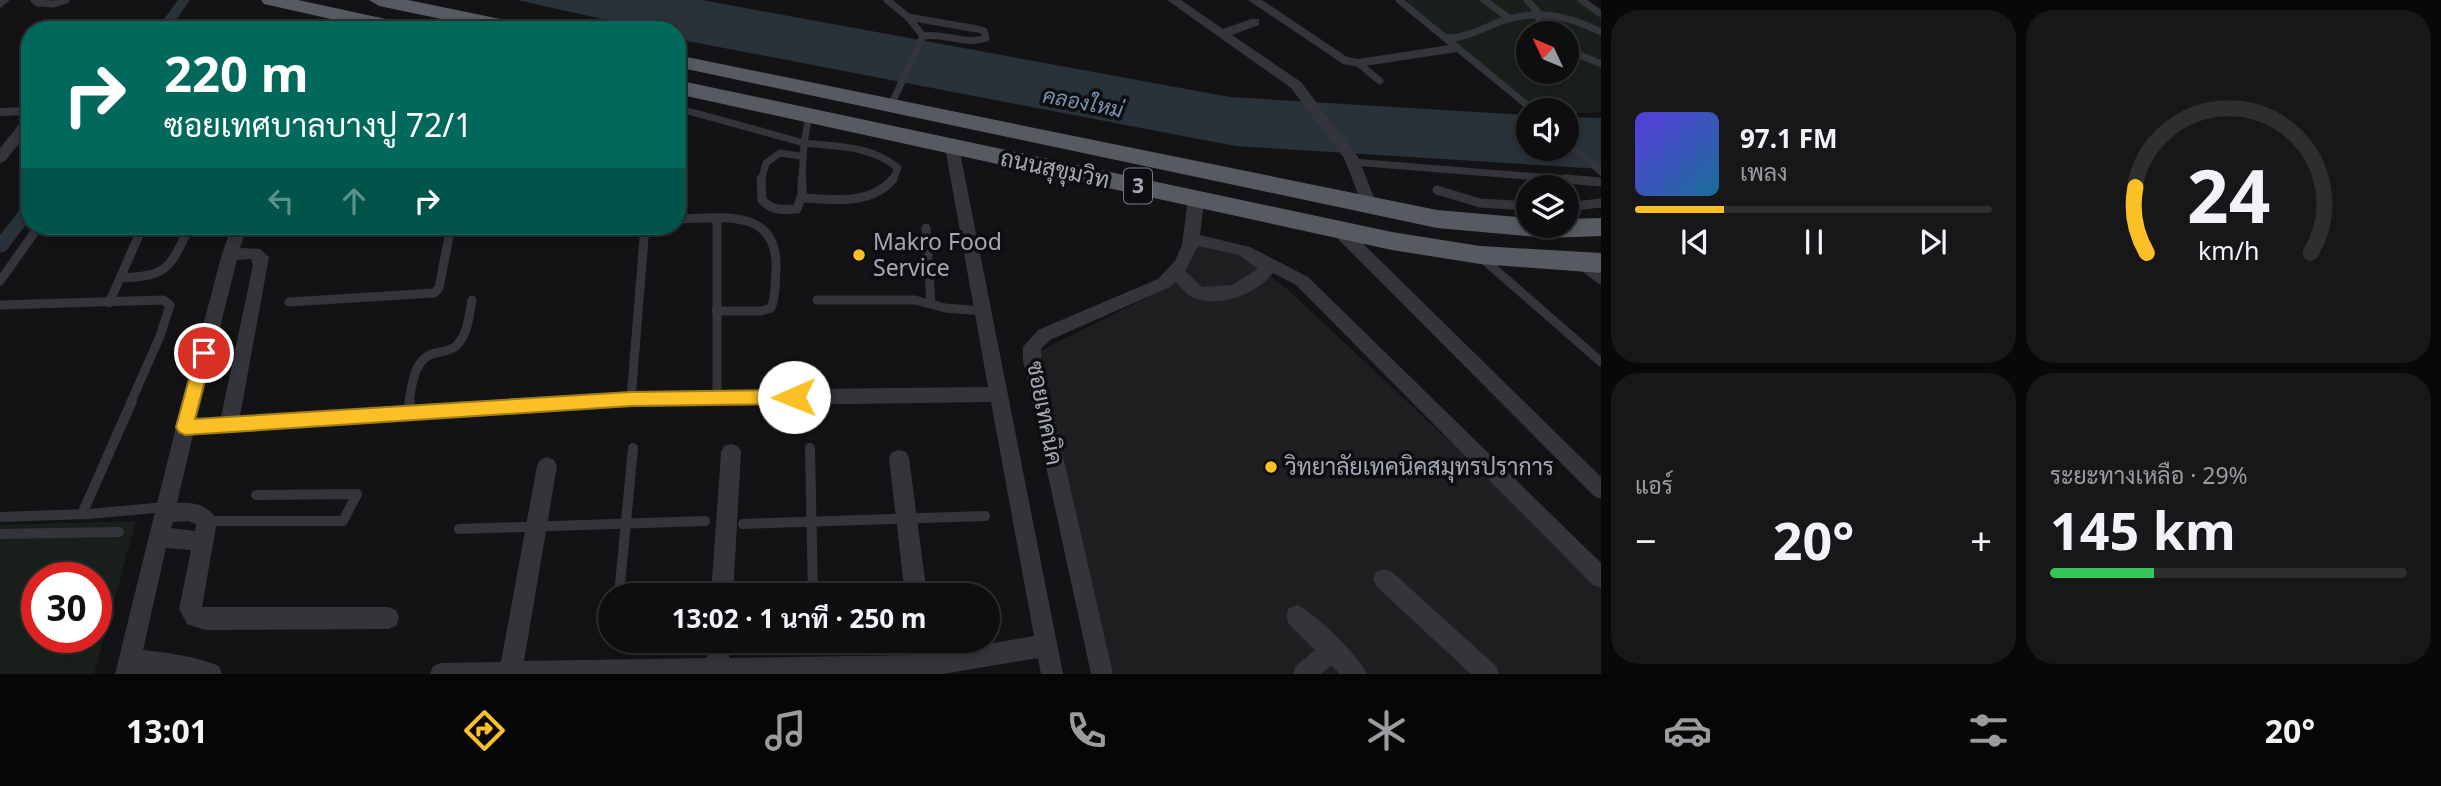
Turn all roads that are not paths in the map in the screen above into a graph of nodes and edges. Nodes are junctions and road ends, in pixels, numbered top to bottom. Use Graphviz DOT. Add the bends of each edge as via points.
graph roads {
  1 [pos="4,0"];
  2 [pos="34,0"];
  3 [pos="66,0"];
  4 [pos="271,0"];
  5 [pos="379,0"];
  6 [pos="888,0"];
  7 [pos="1173,0"];
  8 [pos="1254,0"];
  9 [pos="1399,0"];
  10 [pos="1484,0"];
  11 [pos="1527,0"];
  12 [pos="1581,0"];
  13 [pos="0,4"];
  14 [pos="1538,12"];
  15 [pos="1601,14"];
  16 [pos="908,17"];
  17 [pos="1509,18"];
  18 [pos="342,21"];
  19 [pos="480,21"];
  20 [pos="1539,21"];
  21 [pos="1255,22"];
  22 [pos="1601,32"];
  23 [pos="1221,34"];
  24 [pos="922,37"];
  25 [pos="1446,38"];
  26 [pos="1457,48"];
  27 [pos="1579,55"];
  28 [pos="686,63"];
  29 [pos="1358,63"];
  30 [pos="1601,65"];
  31 [pos="1380,81"];
  32 [pos="686,89"];
  33 [pos="1517,98"];
  34 [pos="891,105"];
  35 [pos="686,110"];
  36 [pos="21,111"];
  37 [pos="0,112"];
  38 [pos="809,116"];
  39 [pos="21,131"];
  40 [pos="804,143"];
  41 [pos="952,146"];
  42 [pos="1579,153"];
  43 [pos="800,156"];
  44 [pos="0,158"];
  45 [pos="1352,160"];
  46 [pos="1601,172"];
  47 [pos="1601,182"];
  48 [pos="1437,190"];
  49 [pos="804,198"];
  50 [pos="1196,198"];
  51 [pos="1601,203"];
  52 [pos="1370,205"];
  53 [pos="1516,205"];
  54 [pos="1579,206"];
  55 [pos="686,219"];
  56 [pos="717,220"];
  57 [pos="1601,227"];
  58 [pos="926,228"];
  59 [pos="1338,229"];
  60 [pos="33,235"];
  61 [pos="140,235"];
  62 [pos="185,235"];
  63 [pos="237,235"];
  64 [pos="447,235"];
  65 [pos="644,235"];
  66 [pos="1193,239"];
  67 [pos="230,254"];
  68 [pos="1480,255"];
  69 [pos="1262,259"];
  70 [pos="1590,263"];
  71 [pos="1177,272"];
  72 [pos="120,278"];
  73 [pos="1601,280"];
  74 [pos="0,281"];
  75 [pos="472,300"];
  76 [pos="817,300"];
  77 [pos="289,302"];
  78 [pos="109,303"];
  79 [pos="931,303"];
  80 [pos="0,305"];
  81 [pos="716,311"];
  82 [pos="982,312"];
  83 [pos="1601,362"];
  84 [pos="998,394"];
  85 [pos="717,398"];
  86 [pos="631,399"];
  87 [pos="407,413"];
  88 [pos="229,424"];
  89 [pos="185,427"];
  90 [pos="633,448"];
  91 [pos="810,448"];
  92 [pos="731,452"];
  93 [pos="899,458"];
  94 [pos="547,466"];
  95 [pos="1601,490"];
  96 [pos="256,495"];
  97 [pos="166,510"];
  98 [pos="82,514"];
  99 [pos="985,516"];
  100 [pos="0,517"];
  101 [pos="907,520"];
  102 [pos="207,521"];
  103 [pos="705,521"];
  104 [pos="809,522"];
  105 [pos="743,524"];
  106 [pos="627,525"];
  107 [pos="536,527"];
  108 [pos="459,530"];
  109 [pos="119,531"];
  110 [pos="0,534"];
  111 [pos="159,538"];
  112 [pos="203,547"];
  113 [pos="1601,578"];
  114 [pos="1384,579"];
  115 [pos="620,583"];
  116 [pos="723,583"];
  117 [pos="812,583"];
  118 [pos="915,583"];
  119 [pos="1297,616"];
  120 [pos="388,618"];
  121 [pos="1047,645"];
  122 [pos="1332,650"];
  123 [pos="718,653"];
  124 [pos="127,667"];
  125 [pos="925,670"];
  126 [pos="717,671"];
  127 [pos="510,673"];
  128 [pos="211,674"];
  129 [pos="441,674"];
  130 [pos="1052,674"];
  131 [pos="1102,674"];
  132 [pos="1304,674"];
  133 [pos="1356,674"];
  134 [pos="1488,674"];
  1 -- 13 [label="street"];
  2 -- 3 [label="lane" via="54,4"];
  4 -- 18 [label="highway"];
  5 -- 19 [label="highway"];
  6 -- 16 [label="lane"];
  7 -- 23 [label="street"];
  8 -- 29 [label="street" via="1331,53"];
  9 -- 25 [label="lane"];
  10 -- 17 [label="lane"];
  11 -- 14 [label="lane"];
  12 -- 15 [label="lane"];
  14 -- 17 [label="lane"];
  14 -- 20 [label="lane"];
  14 -- 22 [label="lane"];
  16 -- 24 [label="lane"];
  16 -- 24 [label="lane" via="987,34 980,41 939,34"];
  17 -- 25 [label="lane" via="1461,39"];
  21 -- 23 [label="street"];
  23 -- 45 [label="street" via="1296,85"];
  24 -- 34 [label="lane"];
  25 -- 26 [label="lane"];
  26 -- 29 [label="street"];
  26 -- 33 [label="lane"];
  27 -- 30 [label="lane"];
  28 -- 34 [label="highway, ถนนสุขุมวิท / 3"];
  29 -- 31 [label="lane"];
  32 -- 38 [label="highway, ถนนสุขุมวิท / 3"];
  34 -- 52 [label="highway, ถนนสุขุมวิท / 3"];
  35 -- 40 [label="lane"];
  36 -- 37 [label="street"];
  38 -- 40 [label="lane"];
  38 -- 41 [label="highway, ถนนสุขุมวิท / 3"];
  39 -- 44 [label="street"];
  40 -- 43 [label="lane"];
  40 -- 49 [label="lane" via="884,154 898,168 894,181 877,195 845,200"];
  41 -- 50 [label="highway, ถนนสุขุมวิท / 3"];
  41 -- 82 [label="street"];
  42 -- 46 [label="lane"];
  43 -- 49 [label="lane"];
  43 -- 49 [label="lane" via="780,153 766,163 760,195 763,203 777,211 797,209"];
  45 -- 47 [label="lane"];
  45 -- 52 [label="street"];
  48 -- 53 [label="lane" via="1480,203"];
  50 -- 59 [label="highway, ถนนสุขุมวิท / 3"];
  50 -- 66 [label="street"];
  51 -- 54 [label="lane"];
  52 -- 57 [label="highway, ถนนสุขุมวิท / 3" via="1437,219 1549,229"];
  55 -- 56 [label="lane"];
  56 -- 81 [label="lane"];
  56 -- 81 [label="lane" via="745,220 769,233 774,242 774,301 771,308 761,311"];
  58 -- 79 [label="lane"];
  59 -- 68 [label="highway, ถนนสุขุมวิท / 3"];
  59 -- 95 [label="street"];
  60 -- 74 [label="lane"];
  61 -- 72 [label="lane"];
  62 -- 72 [label="lane" via="168,269 153,277"];
  63 -- 67 [label="street"];
  64 -- 77 [label="lane" via="439,288 434,293"];
  65 -- 86 [label="lane"];
  66 -- 69 [label="street"];
  66 -- 71 [label="street"];
  67 -- 88 [label="street" via="254,253 261,257 261,265"];
  67 -- 89 [label="street"];
  68 -- 70 [label="highway, ถนนสุขุมวิท / 3"];
  68 -- 83 [label="lane"];
  69 -- 71 [label="street" via="1267,268 1263,276 1225,292 1196,292"];
  69 -- 113 [label="street" via="1303,281"];
  70 -- 73 [label="lane"];
  71 -- 131 [label="street, ซอยเทคนิค" via="1164,283 1044,335 1032,347"];
  72 -- 78 [label="lane"];
  75 -- 87 [label="lane" via="457,347 423,358"];
  76 -- 79 [label="lane"];
  78 -- 80 [label="lane"];
  78 -- 98 [label="lane" via="163,300 170,305"];
  79 -- 82 [label="lane"];
  81 -- 85 [label="lane"];
  82 -- 84 [label="street"];
  84 -- 85 [label="street"];
  84 -- 121 [label="street"];
  85 -- 86 [label="street"];
  86 -- 87 [label="street"];
  87 -- 88 [label="street"];
  88 -- 89 [label="street"];
  89 -- 97 [label="street"];
  90 -- 106 [label="lane"];
  91 -- 104 [label="lane"];
  92 -- 116 [label="street"];
  93 -- 101 [label="street"];
  94 -- 107 [label="street"];
  96 -- 102 [label="lane" via="357,494 343,521"];
  97 -- 98 [label="lane"];
  97 -- 102 [label="street" via="194,512"];
  97 -- 111 [label="street"];
  98 -- 100 [label="lane"];
  99 -- 101 [label="lane"];
  101 -- 104 [label="lane"];
  101 -- 118 [label="street"];
  102 -- 112 [label="street"];
  103 -- 106 [label="lane"];
  104 -- 105 [label="lane"];
  104 -- 117 [label="lane"];
  106 -- 107 [label="lane"];
  106 -- 115 [label="lane"];
  107 -- 108 [label="lane"];
  107 -- 127 [label="street"];
  109 -- 110 [label="lane"];
  111 -- 112 [label="street" via="187,537"];
  111 -- 124 [label="street"];
  112 -- 120 [label="street" via="190,609 195,616"];
  114 -- 134 [label="street"];
  119 -- 122 [label="street"];
  121 -- 125 [label="street"];
  121 -- 130 [label="street"];
  122 -- 132 [label="street"];
  122 -- 133 [label="street"];
  123 -- 126 [label="street"];
  124 -- 128 [label="street" via="178,665"];
  125 -- 126 [label="street"];
  126 -- 127 [label="street"];
  127 -- 129 [label="street"];
}
